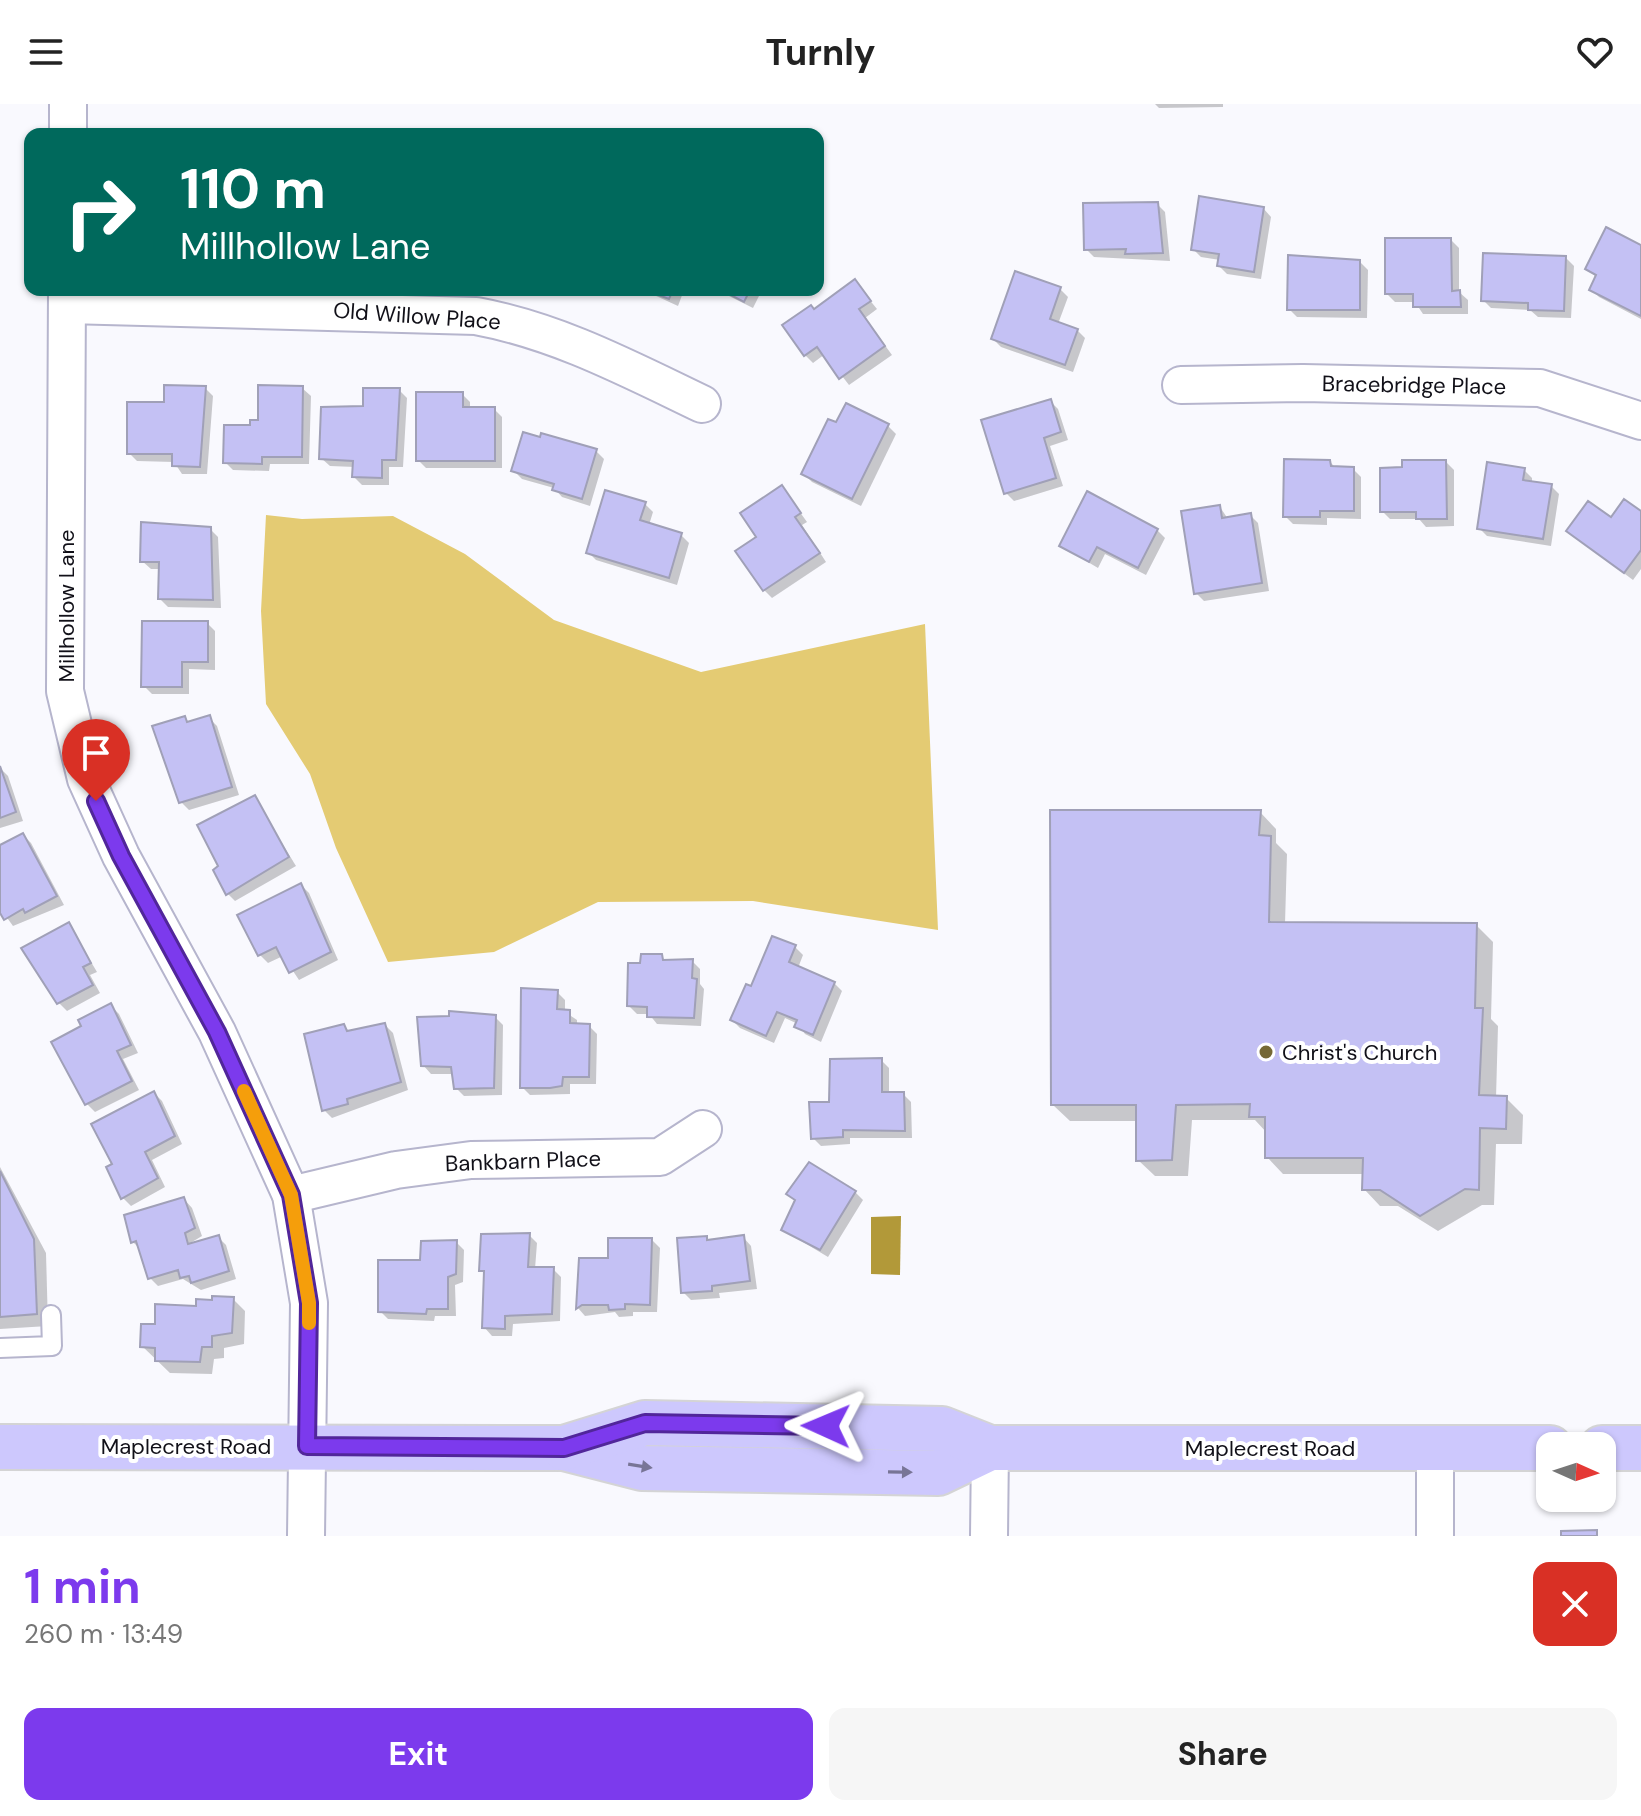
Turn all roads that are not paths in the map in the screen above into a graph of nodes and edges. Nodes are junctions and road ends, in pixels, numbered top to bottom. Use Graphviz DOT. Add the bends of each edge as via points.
graph roads {
  1 [pos="68,104"];
  2 [pos="68,128"];
  3 [pos="67,297"];
  4 [pos="1181,385"];
  5 [pos="702,404"];
  6 [pos="1641,421"];
  7 [pos="703,1129"];
  8 [pos="291,1195"];
  9 [pos="51,1315"];
  10 [pos="0,1348"];
  11 [pos="307,1446"];
  12 [pos="0,1447"];
  13 [pos="990,1448"];
  14 [pos="1435,1448"];
  15 [pos="1536,1448"];
  16 [pos="1616,1448"];
  17 [pos="1641,1448"];
  18 [pos="306,1536"];
  19 [pos="989,1536"];
  20 [pos="1435,1536"];
  1 -- 2 [label="street"];
  3 -- 5 [label="street, Old Willow Place" via="476,316 526,325 573,342"];
  3 -- 8 [label="street, Millhollow Lane" via="65,691 86,779 121,856 217,1032"];
  4 -- 6 [label="street, Bracebridge Place" via="1540,388"];
  7 -- 8 [label="street, Bankbarn Place" via="660,1157 471,1160 396,1170"];
  8 -- 11 [label="street, Millhollow Lane" via="309,1303"];
  9 -- 10 [label="lane" via="52,1346"];
  11 -- 12 [label="main road, Maplecrest Road"];
  11 -- 13 [label="main road, Maplecrest Road" via="564,1448 642,1468 938,1473"];
  11 -- 18 [label="street, Millhollow Lane"];
  13 -- 14 [label="main road, Maplecrest Road"];
  13 -- 19 [label="street"];
  14 -- 15 [label="main road, Maplecrest Road"];
  14 -- 20 [label="street"];
  16 -- 17 [label="main road"];
}
